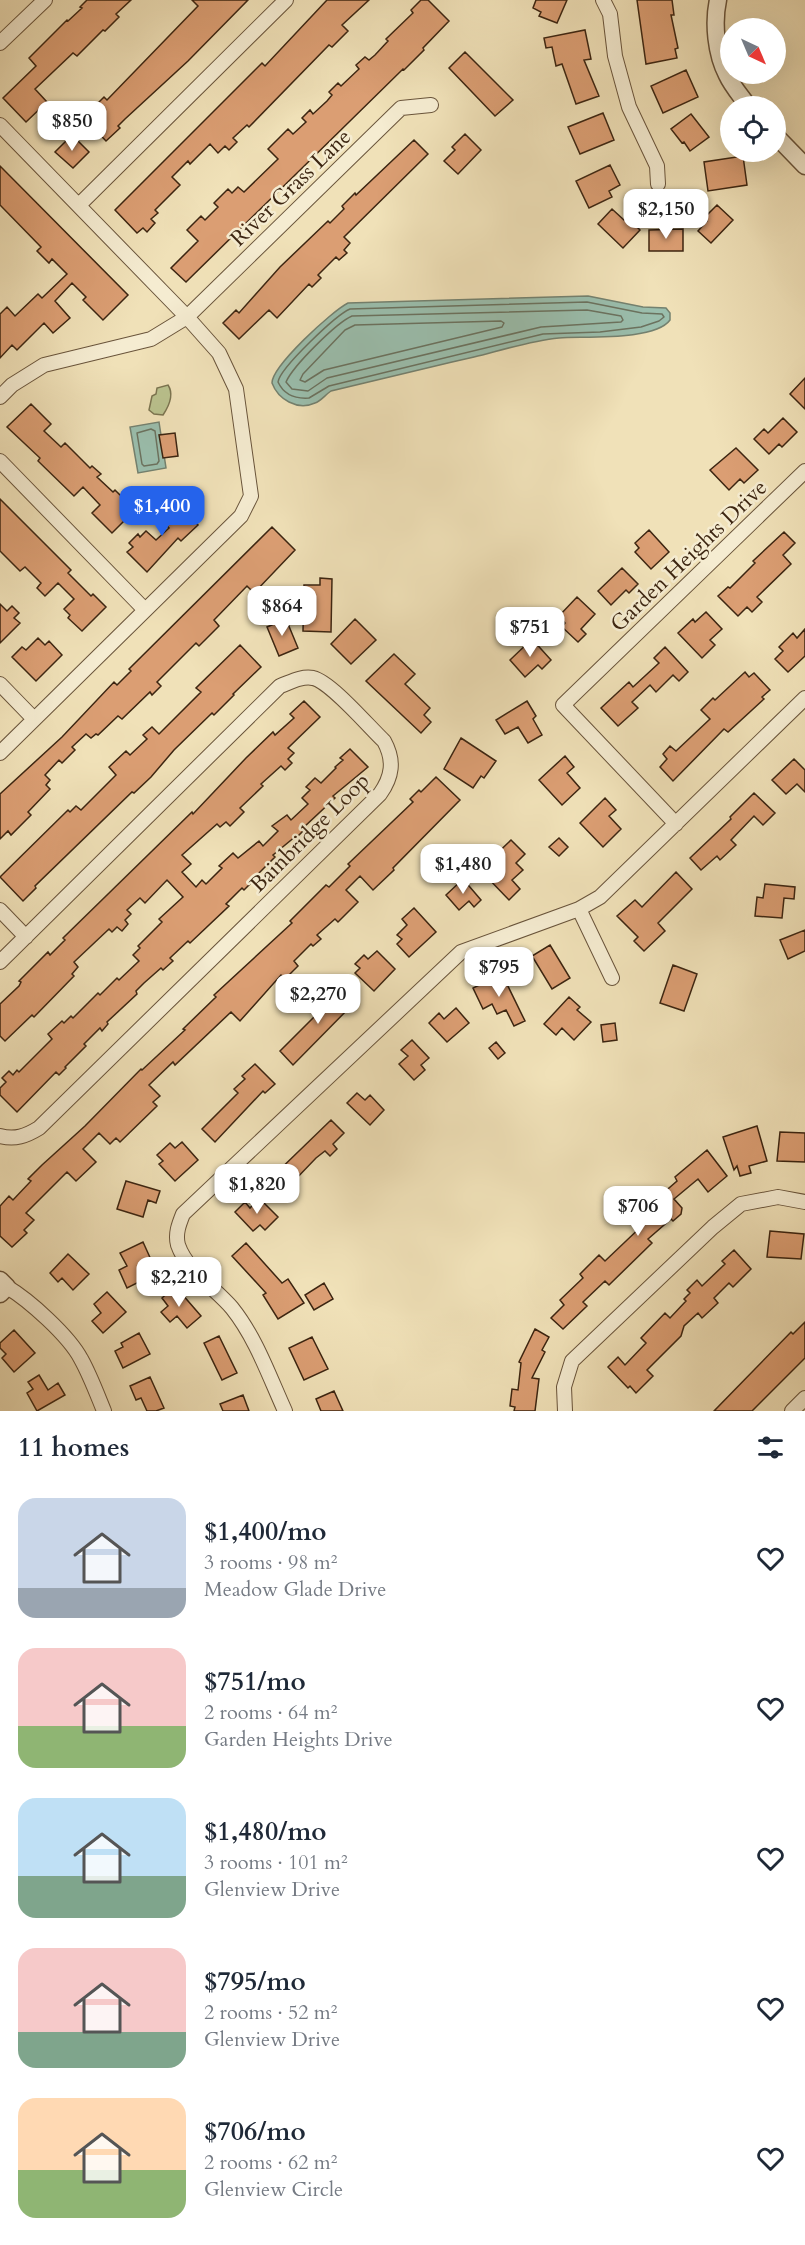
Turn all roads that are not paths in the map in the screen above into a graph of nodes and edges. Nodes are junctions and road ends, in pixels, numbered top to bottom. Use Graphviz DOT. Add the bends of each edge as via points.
graph roads {
  1 [pos="45,0"];
  2 [pos="286,0"];
  3 [pos="603,0"];
  4 [pos="718,0"];
  5 [pos="0,44"];
  6 [pos="741,96"];
  7 [pos="431,105"];
  8 [pos="0,125"];
  9 [pos="786,146"];
  10 [pos="805,166"];
  11 [pos="658,184"];
  12 [pos="79,206"];
  13 [pos="187,317"];
  14 [pos="0,397"];
  15 [pos="0,461"];
  16 [pos="805,471"];
  17 [pos="145,610"];
  18 [pos="0,684"];
  19 [pos="805,699"];
  20 [pos="34,719"];
  21 [pos="0,753"];
  22 [pos="676,824"];
  23 [pos="579,909"];
  24 [pos="0,910"];
  25 [pos="26,937"];
  26 [pos="0,962"];
  27 [pos="612,978"];
  28 [pos="0,1136"];
  29 [pos="805,1202"];
  30 [pos="2,1287"];
  31 [pos="805,1398"];
  32 [pos="102,1410"];
  33 [pos="285,1411"];
  34 [pos="565,1411"];
  35 [pos="792,1411"];
  1 -- 5 [label="street"];
  2 -- 12 [label="street"];
  3 -- 11 [label="street" via="610,14 615,56 629,107 657,166"];
  4 -- 6 [label="street" via="717,44 726,75"];
  7 -- 13 [label="street, River Grass Lane" via="401,108"];
  8 -- 12 [label="street"];
  9 -- 10 [label="street"];
  12 -- 13 [label="street"];
  13 -- 14 [label="street, River Grass Lane" via="151,339 44,365"];
  13 -- 17 [label="street" via="219,353 236,389 251,496 241,516"];
  15 -- 17 [label="street"];
  16 -- 22 [label="street, Garden Heights Drive" via="563,705"];
  17 -- 20 [label="street"];
  18 -- 20 [label="street"];
  19 -- 22 [label="street"];
  20 -- 21 [label="street"];
  22 -- 23 [label="street" via="600,897"];
  23 -- 27 [label="street"];
  23 -- 33 [label="street" via="461,952 183,1214 177,1236 185,1259 232,1308 252,1338"];
  24 -- 25 [label="street"];
  25 -- 26 [label="street, Bainbridge Loop"];
  25 -- 28 [label="street, Bainbridge Loop" via="280,686 297,679 313,678 326,683 389,750 389,780 380,794 39,1128 24,1137"];
  29 -- 34 [label="street" via="778,1197 741,1204 713,1227 572,1361 564,1387"];
  30 -- 32 [label="street" via="27,1300 81,1357"];
  31 -- 35 [label="street"];
}
